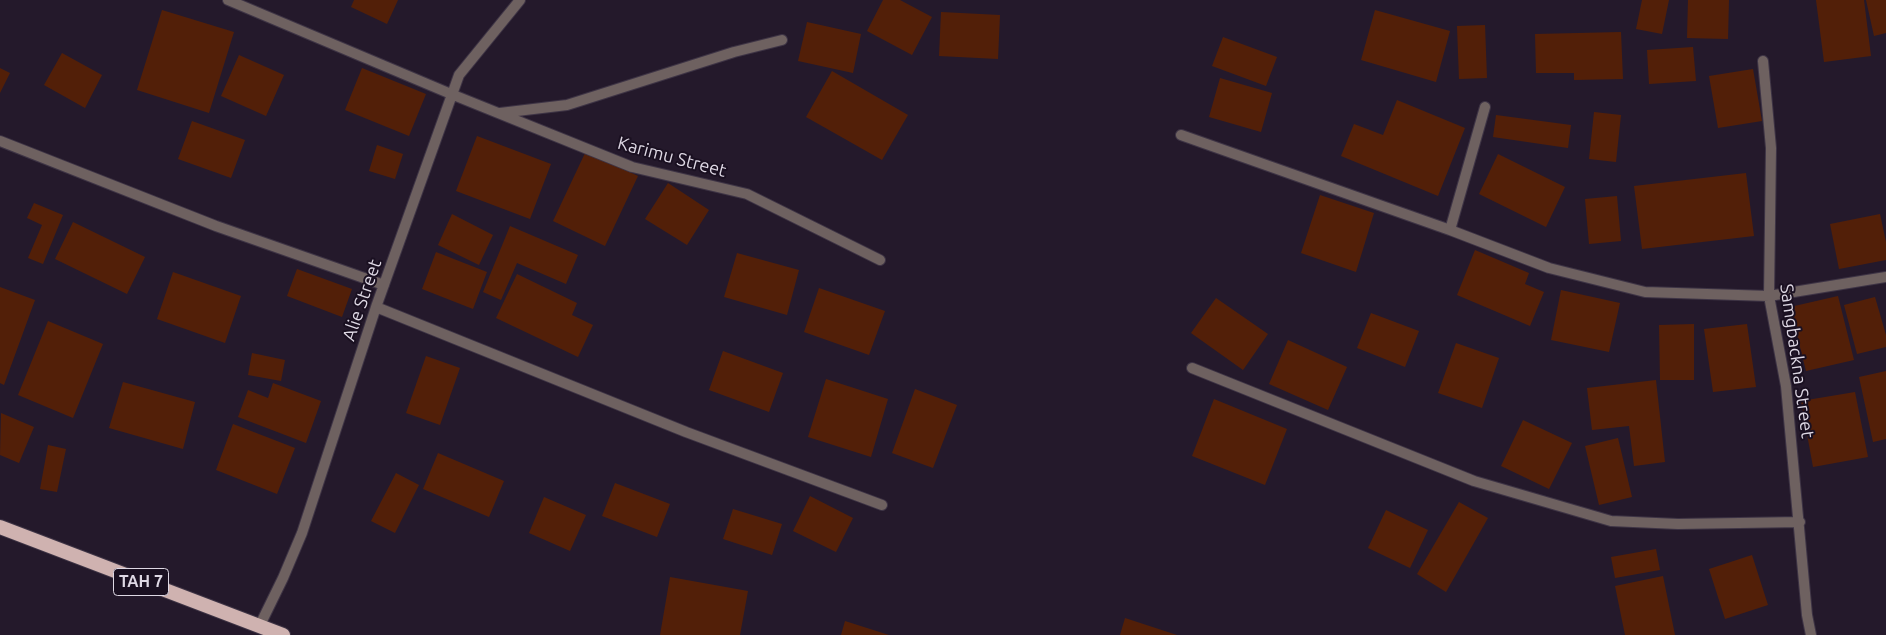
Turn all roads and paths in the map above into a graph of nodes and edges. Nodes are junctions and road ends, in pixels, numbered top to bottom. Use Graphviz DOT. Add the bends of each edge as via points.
graph roads {
  1 [pos="228,0"];
  2 [pos="520,0"];
  3 [pos="782,40"];
  4 [pos="1764,61"];
  5 [pos="451,94"];
  6 [pos="1485,107"];
  7 [pos="498,114"];
  8 [pos="1182,136"];
  9 [pos="0,141"];
  10 [pos="1450,230"];
  11 [pos="880,260"];
  12 [pos="1886,277"];
  13 [pos="384,285"];
  14 [pos="1769,296"];
  15 [pos="376,307"];
  16 [pos="1192,368"];
  17 [pos="882,505"];
  18 [pos="1800,522"];
  19 [pos="0,527"];
  20 [pos="260,625"];
  21 [pos="284,635"];
  22 [pos="1811,635"];
  1 -- 5 [label="street, Karimu Street"];
  2 -- 5 [label="street, Alie Street" via="458,75"];
  3 -- 7 [label="street" via="567,105"];
  4 -- 14 [label="street, Samgbackna Street" via="1771,148"];
  5 -- 7 [label="street, Karimu Street"];
  5 -- 13 [label="street, Alie Street"];
  6 -- 10 [label="street"];
  7 -- 11 [label="street, Karimu Street" via="632,167 748,194"];
  8 -- 10 [label="street"];
  9 -- 13 [label="street" via="216,226"];
  10 -- 14 [label="street" via="1549,268 1644,292"];
  12 -- 14 [label="street"];
  13 -- 15 [label="street, Alie Street"];
  14 -- 18 [label="street, Samgbackna Street" via="1786,386"];
  15 -- 17 [label="street" via="686,432"];
  15 -- 20 [label="street, Alie Street" via="302,533"];
  16 -- 18 [label="street" via="1474,481 1611,521 1678,524"];
  18 -- 22 [label="street, Samgbackna Street"];
  19 -- 20 [label="highway, TAH 7"];
  20 -- 21 [label="highway, TAH 7"];
}
